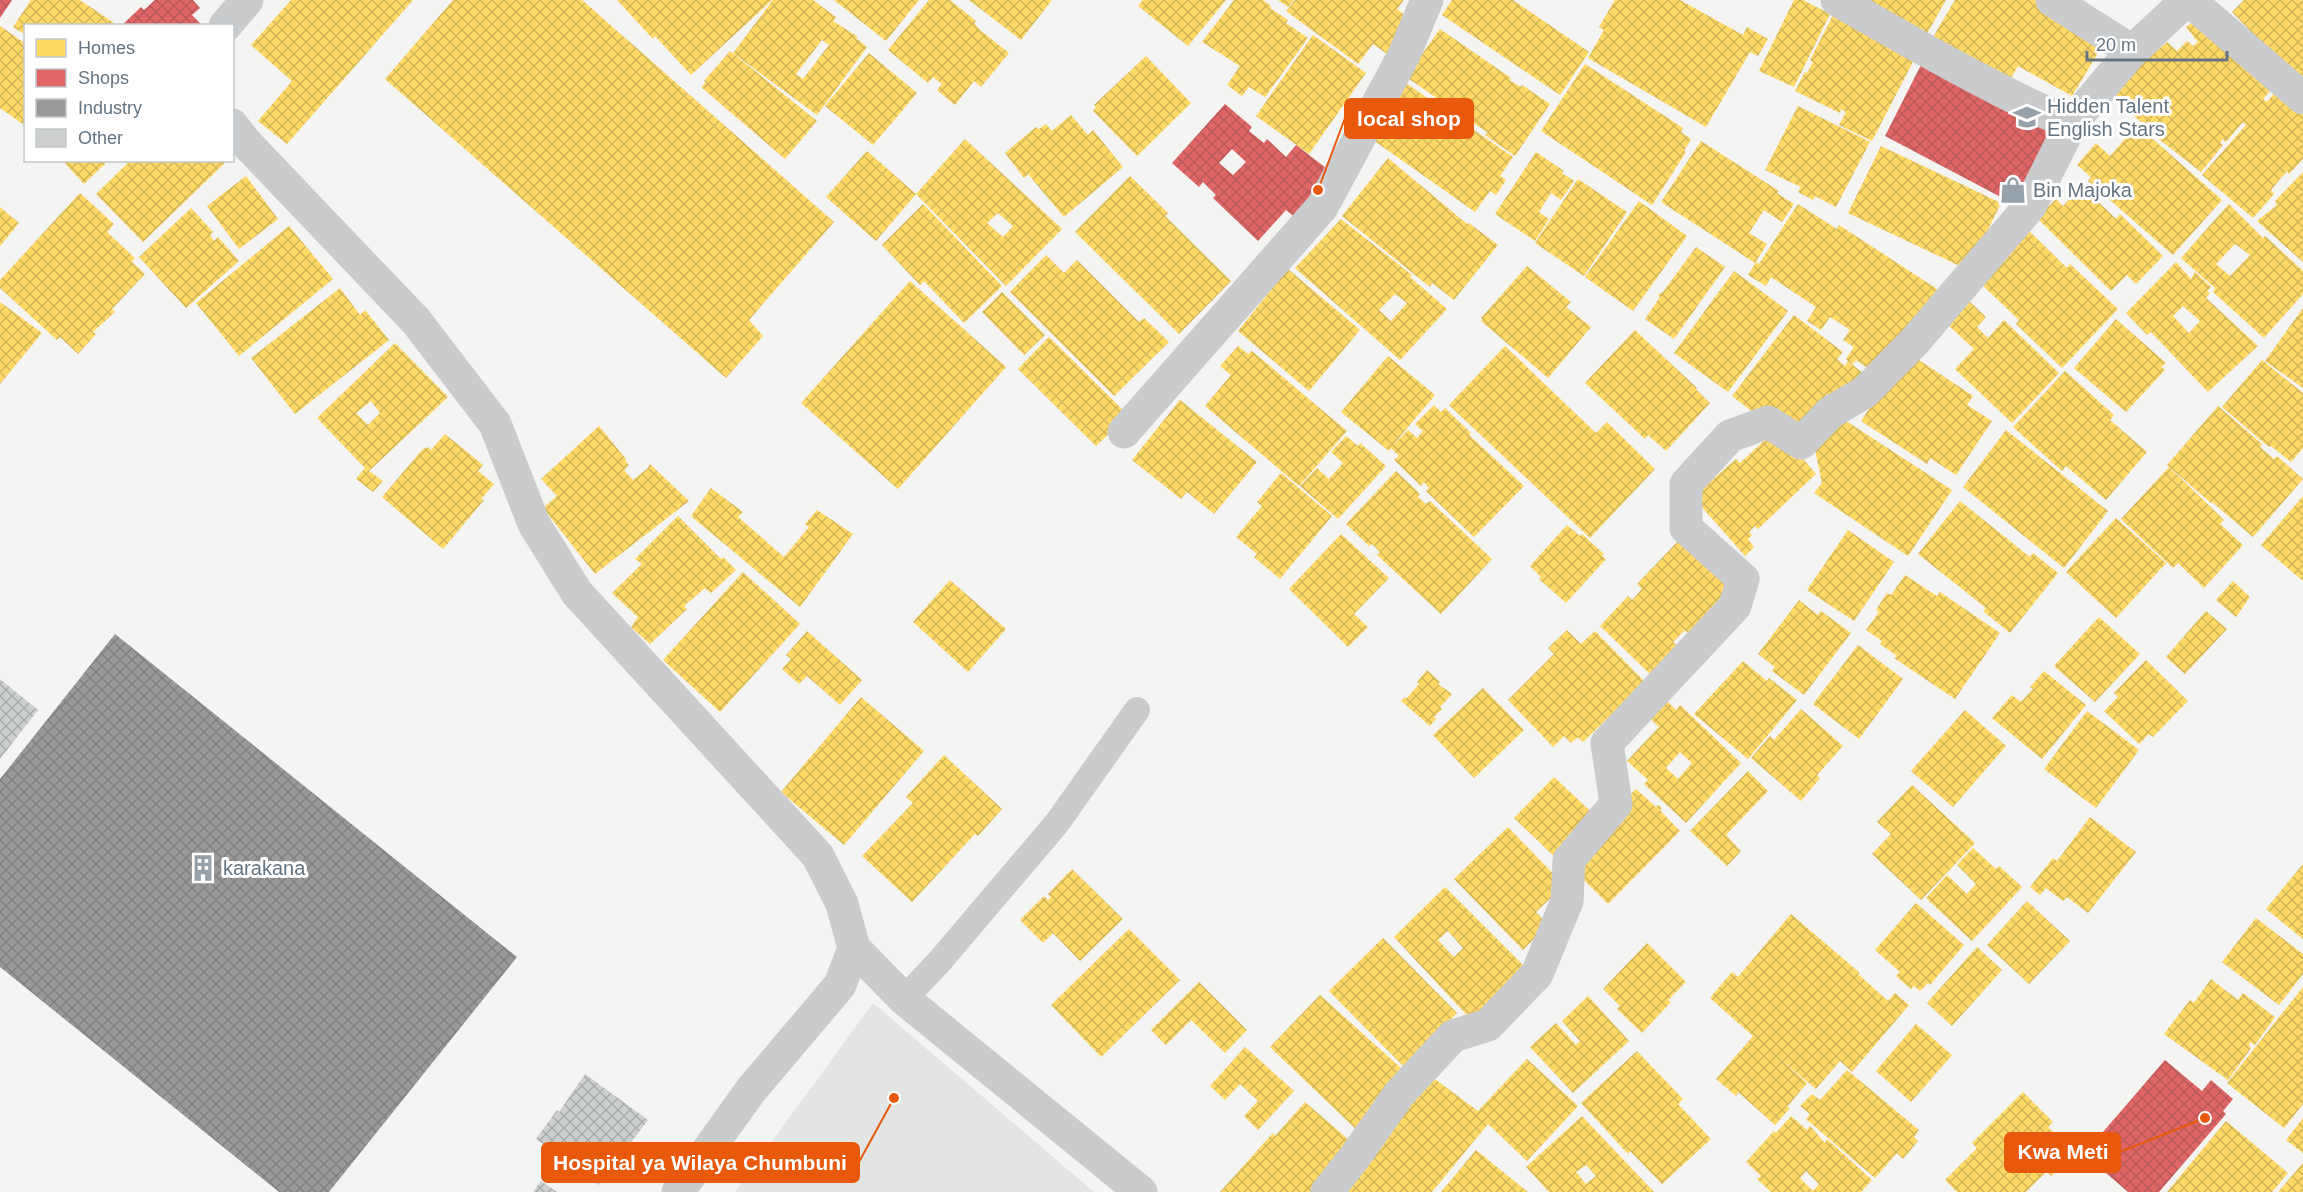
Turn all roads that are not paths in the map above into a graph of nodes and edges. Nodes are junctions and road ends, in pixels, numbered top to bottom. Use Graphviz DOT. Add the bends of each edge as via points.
graph roads {
  1 [pos="247,0"];
  2 [pos="1426,0"];
  3 [pos="1837,0"];
  4 [pos="2052,0"];
  5 [pos="2188,0"];
  6 [pos="227,24"];
  7 [pos="2132,51"];
  8 [pos="2303,98"];
  9 [pos="2071,124"];
  10 [pos="234,128"];
  11 [pos="1124,432"];
  12 [pos="1137,710"];
  13 [pos="854,948"];
  14 [pos="904,999"];
  15 [pos="678,1192"];
  16 [pos="1141,1192"];
  17 [pos="1327,1192"];
  1 -- 6 [label="street"];
  2 -- 11 [label="street" via="1404,55 1322,207"];
  3 -- 9 [label="street" via="2013,98"];
  4 -- 7 [label="street"];
  5 -- 7 [label="street"];
  5 -- 8 [label="street"];
  7 -- 9 [label="street"];
  9 -- 17 [label="street" via="2030,206 1915,341 1864,392 1831,412 1801,443 1768,422 1730,436 1686,484 1686,528 1743,579 1735,606 1607,743 1616,804 1569,861 1567,901 1537,974 1488,1025 1453,1036 1400,1093"];
  10 -- 13 [label="street" via="416,321 495,424 534,524 577,593 818,856 842,904"];
  12 -- 14 [label="lane" via="1057,823"];
  13 -- 14 [label="street"];
  13 -- 15 [label="street" via="840,985 751,1090"];
  14 -- 16 [label="street"];
}
